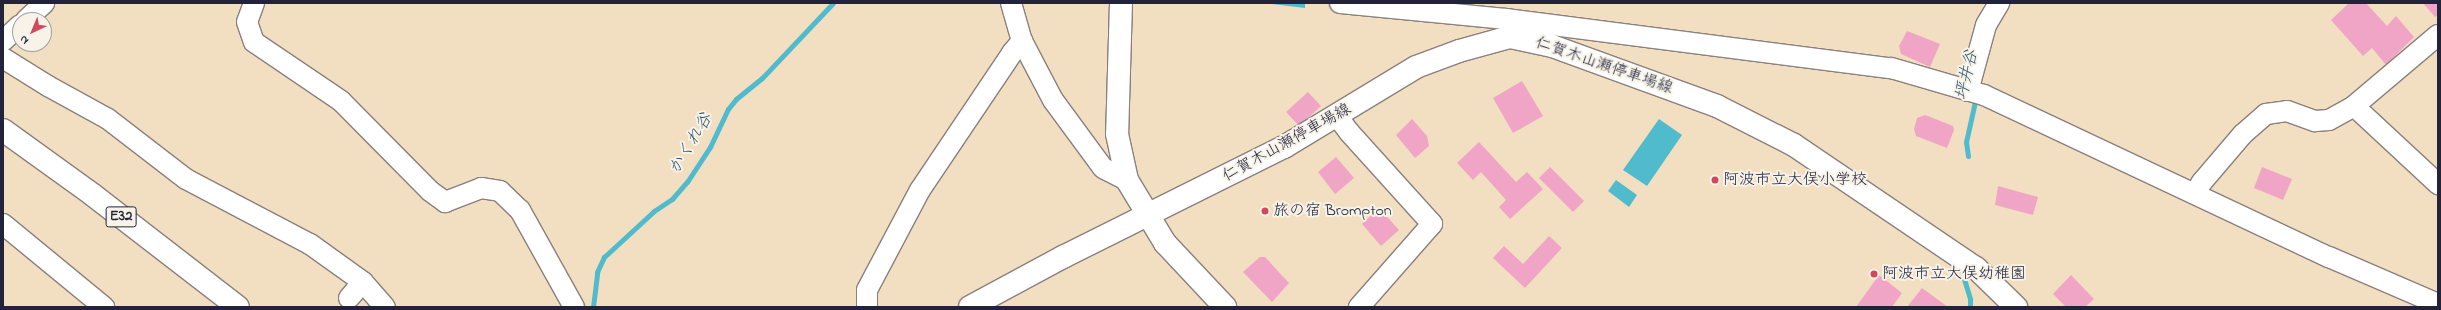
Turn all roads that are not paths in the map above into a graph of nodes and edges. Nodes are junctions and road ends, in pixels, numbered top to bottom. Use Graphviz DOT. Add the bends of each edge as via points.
graph roads {
  1 [pos="44,3"];
  2 [pos="254,3"];
  3 [pos="1011,3"];
  4 [pos="1122,3"];
  5 [pos="1340,3"];
  6 [pos="1999,3"];
  7 [pos="34,12"];
  8 [pos="1504,20"];
  9 [pos="12,33"];
  10 [pos="2438,35"];
  11 [pos="3,41"];
  12 [pos="1022,41"];
  13 [pos="3,58"];
  14 [pos="1976,93"];
  15 [pos="2354,106"];
  16 [pos="1337,116"];
  17 [pos="3,130"];
  18 [pos="1127,180"];
  19 [pos="2438,184"];
  20 [pos="2195,193"];
  21 [pos="1147,216"];
  22 [pos="3,224"];
  23 [pos="363,282"];
  24 [pos="349,298"];
  25 [pos="2438,304"];
  26 [pos="104,307"];
  27 [pos="238,307"];
  28 [pos="385,307"];
  29 [pos="574,307"];
  30 [pos="867,307"];
  31 [pos="970,307"];
  32 [pos="1225,307"];
  33 [pos="1359,307"];
  34 [pos="2016,307"];
  1 -- 7 [label="street"];
  2 -- 29 [label="street" via="247,22 254,42 340,101 444,202 481,188 500,191 520,210"];
  3 -- 12 [label="street"];
  4 -- 18 [label="main road" via="1117,134"];
  5 -- 8 [label="street"];
  6 -- 14 [label="street" via="1986,25"];
  8 -- 14 [label="street" via="1891,68"];
  8 -- 16 [label="main road, 仁賀木山瀬停車場線" via="1459,51 1416,67"];
  8 -- 34 [label="main road, 仁賀木山瀬停車場線" via="1552,46 1717,106 1794,145 1976,268"];
  9 -- 11 [label="street"];
  10 -- 15 [label="street"];
  12 -- 18 [label="street" via="1052,100 1103,168"];
  12 -- 30 [label="street" via="920,190 867,290"];
  13 -- 23 [label="street" via="108,119 186,179 310,244"];
  14 -- 20 [label="street"];
  15 -- 19 [label="street"];
  15 -- 20 [label="street" via="2330,120 2315,121 2287,112 2266,114 2243,134"];
  16 -- 21 [label="main road, 仁賀木山瀬停車場線" via="1284,147"];
  16 -- 33 [label="street" via="1432,224"];
  17 -- 27 [label="main road, E32" via="93,195"];
  18 -- 21 [label="main road"];
  20 -- 25 [label="street" via="2329,257"];
  21 -- 31 [label="main road, 仁賀木山瀬停車場線" via="1063,256"];
  21 -- 32 [label="main road" via="1165,242"];
  22 -- 26 [label="street"];
  23 -- 24 [label="street"];
  23 -- 28 [label="street"];
}
